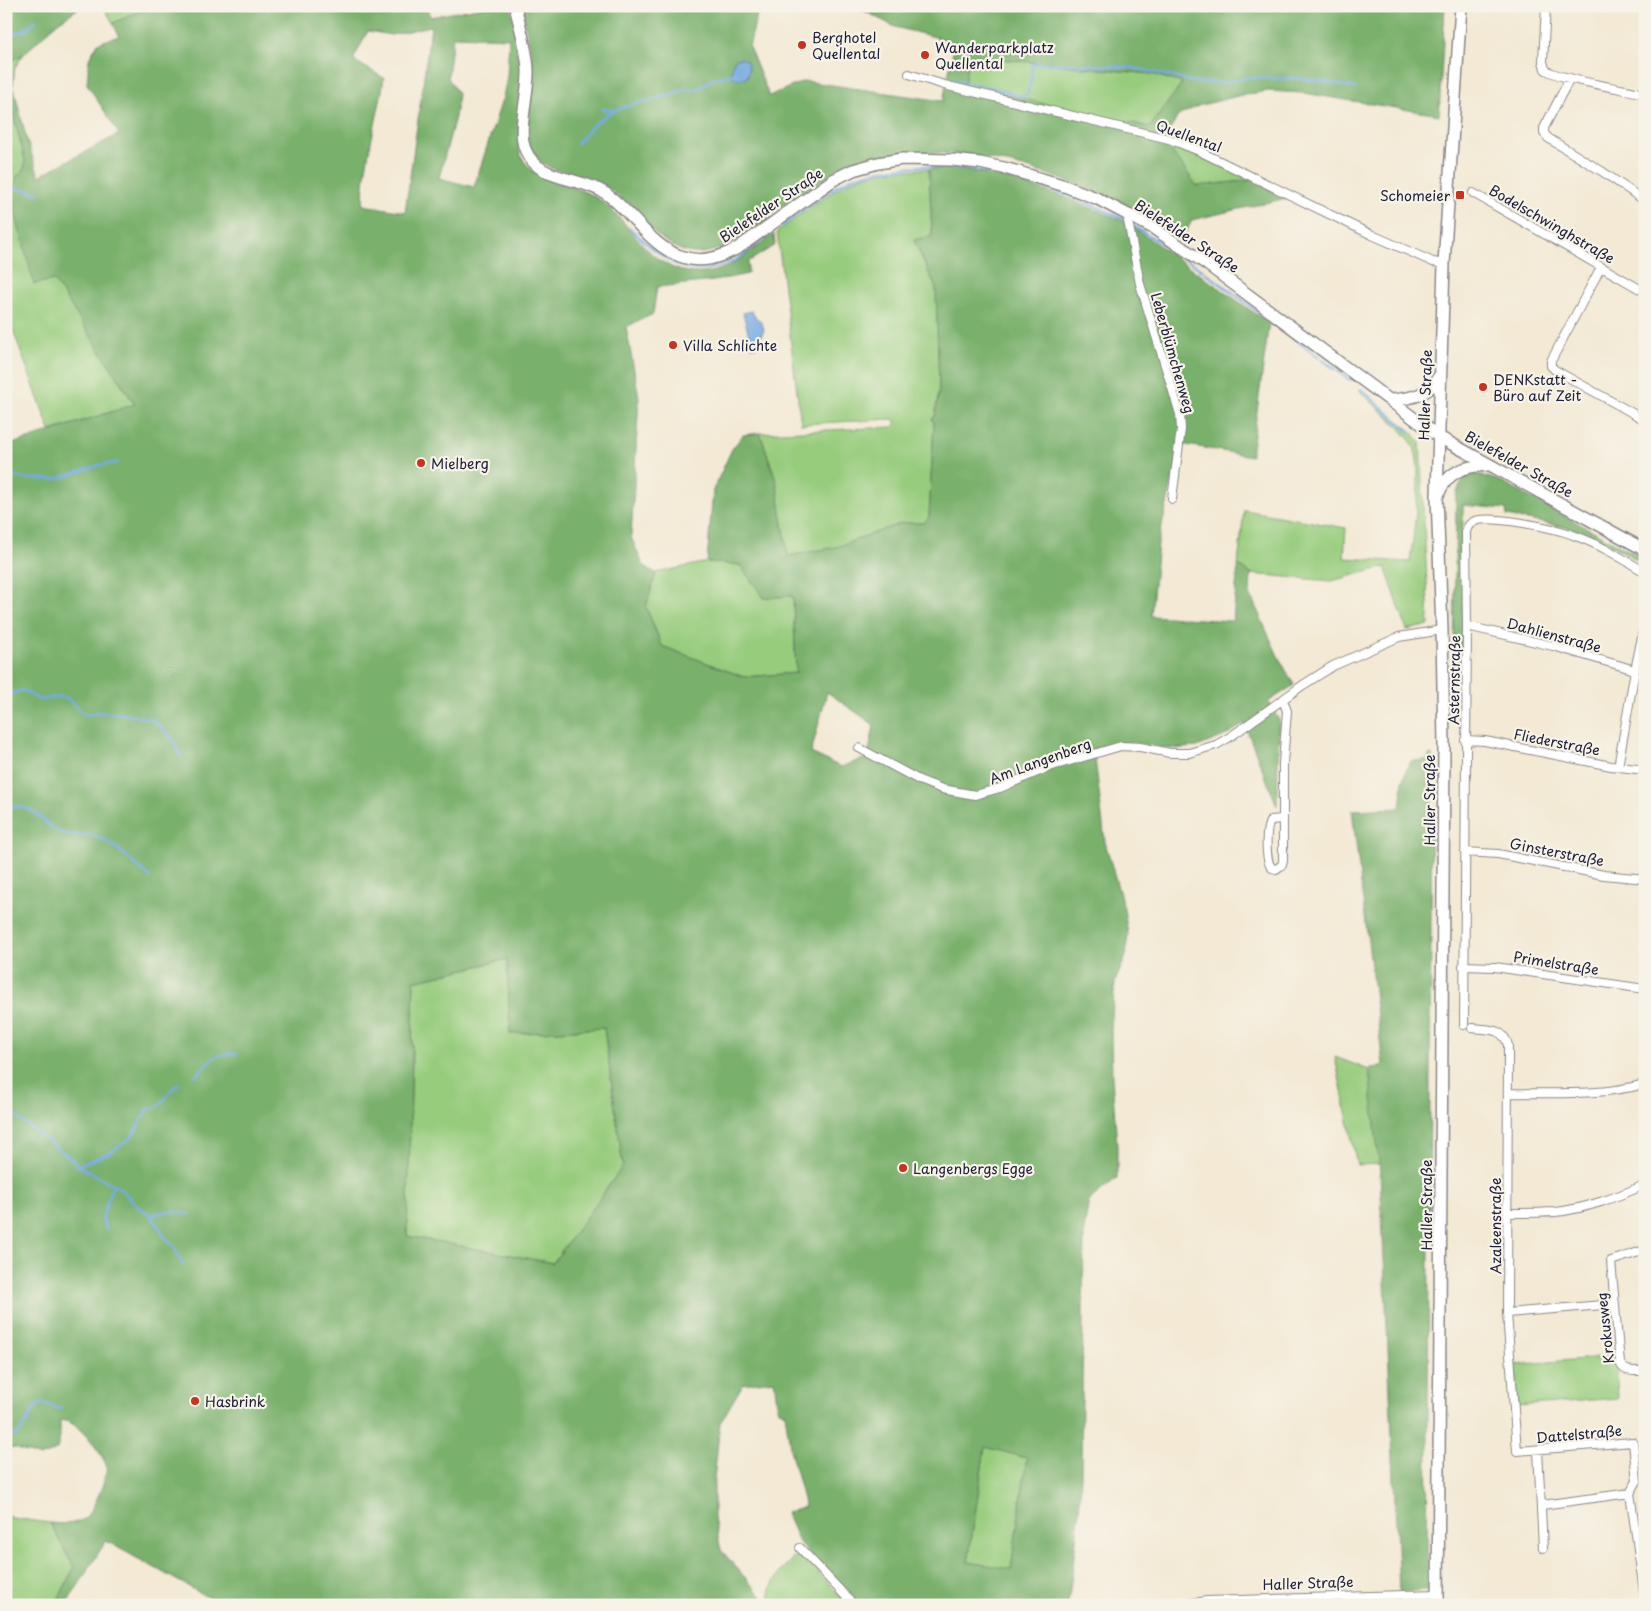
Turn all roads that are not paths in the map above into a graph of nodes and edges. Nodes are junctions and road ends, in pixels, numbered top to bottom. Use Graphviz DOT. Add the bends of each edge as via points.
graph roads {
  1 [pos="515,6"];
  2 [pos="1461,6"];
  3 [pos="1546,6"];
  4 [pos="909,74"];
  5 [pos="1570,78"];
  6 [pos="1645,94"];
  7 [pos="1473,193"];
  8 [pos="1645,201"];
  9 [pos="1130,214"];
  10 [pos="1444,264"];
  11 [pos="1601,267"];
  12 [pos="1645,292"];
  13 [pos="1440,373"];
  14 [pos="1391,400"];
  15 [pos="1645,420"];
  16 [pos="1439,437"];
  17 [pos="1488,465"];
  18 [pos="1437,497"];
  19 [pos="1172,499"];
  20 [pos="1645,550"];
  21 [pos="1645,572"];
  22 [pos="1645,623"];
  23 [pos="1467,626"];
  24 [pos="1442,630"];
  25 [pos="1634,670"];
  26 [pos="1283,700"];
  27 [pos="1465,740"];
  28 [pos="859,748"];
  29 [pos="1618,767"];
  30 [pos="1645,770"];
  31 [pos="1282,819"];
  32 [pos="1465,852"];
  33 [pos="1645,879"];
  34 [pos="1463,966"];
  35 [pos="1645,988"];
  36 [pos="1468,1027"];
  37 [pos="1645,1084"];
  38 [pos="1509,1094"];
  39 [pos="1645,1185"];
  40 [pos="1508,1213"];
  41 [pos="1645,1250"];
  42 [pos="1615,1304"];
  43 [pos="1507,1313"];
  44 [pos="1645,1371"];
  45 [pos="1538,1450"];
  46 [pos="1517,1451"];
  47 [pos="1641,1481"];
  48 [pos="1630,1493"];
  49 [pos="1542,1505"];
  50 [pos="800,1548"];
  51 [pos="1543,1548"];
  52 [pos="1645,1598"];
  53 [pos="1438,1600"];
  54 [pos="854,1605"];
  55 [pos="1180,1605"];
  1 -- 9 [label="main road, Bielefelder Straße" via="528,68 522,137 530,159 552,175 593,186 605,193 665,249 679,256 708,260 724,256 834,180 866,166 902,159 952,160 1008,169 1062,185"];
  2 -- 10 [label="main road, Haller Straße"];
  3 -- 5 [label="street" via="1545,68"];
  4 -- 10 [label="street, Quellental" via="1169,139 1249,174 1370,234"];
  5 -- 6 [label="street"];
  5 -- 8 [label="street" via="1544,133"];
  7 -- 11 [label="street, Bodelschwinghstraße"];
  9 -- 14 [label="main road, Bielefelder Straße" via="1208,265"];
  9 -- 19 [label="street, Leberblümchenweg" via="1128,222 1140,284 1180,414"];
  10 -- 13 [label="main road, Haller Straße"];
  11 -- 12 [label="street, Bodelschwinghstraße"];
  11 -- 15 [label="street" via="1551,366"];
  13 -- 14 [label="main road" via="1434,384 1421,394"];
  13 -- 16 [label="main road, Haller Straße"];
  14 -- 16 [label="main road, Bielefelder Straße"];
  16 -- 17 [label="main road, Bielefelder Straße"];
  16 -- 18 [label="main road, Haller Straße"];
  17 -- 18 [label="main road" via="1454,472"];
  17 -- 20 [label="main road, Bielefelder Straße"];
  18 -- 24 [label="main road, Haller Straße"];
  21 -- 23 [label="street, Asternstraße" via="1615,553 1572,534 1507,521 1476,520 1466,532"];
  22 -- 25 [label="street"];
  23 -- 25 [label="street, Dahlienstraße" via="1553,646"];
  23 -- 27 [label="street, Asternstraße"];
  24 -- 26 [label="street, Am Langenberg" via="1399,637 1384,643 1318,675"];
  24 -- 53 [label="main road, Haller Straße" via="1444,765"];
  25 -- 29 [label="street"];
  26 -- 28 [label="street, Am Langenberg" via="1230,736 1201,750 1179,754 1121,746 1049,767 975,795 942,789 919,780"];
  26 -- 31 [label="street" via="1287,711"];
  27 -- 29 [label="street, Fliederstraße"];
  27 -- 32 [label="street, Asternstraße"];
  29 -- 30 [label="street, Fliederstraße"];
  31 -- 31 [label="street" via="1283,861 1276,869 1267,862 1267,827 1271,820"];
  32 -- 33 [label="street, Ginsterstraße" via="1498,854 1604,875"];
  32 -- 34 [label="street, Asternstraße"];
  34 -- 35 [label="street, Primelstraße" via="1495,967"];
  34 -- 36 [label="street, Asternstraße"];
  36 -- 38 [label="street, Azaleenstraße" via="1496,1031 1506,1038"];
  37 -- 38 [label="street" via="1597,1093"];
  38 -- 40 [label="street, Azaleenstraße"];
  39 -- 40 [label="street" via="1580,1208"];
  40 -- 43 [label="street, Azaleenstraße"];
  41 -- 42 [label="street, Krokusweg" via="1611,1261"];
  42 -- 43 [label="street"];
  42 -- 44 [label="street, Krokusweg" via="1622,1369"];
  43 -- 46 [label="street, Azaleenstraße"];
  45 -- 46 [label="street, Dattelstraße"];
  45 -- 47 [label="street, Dattelstraße" via="1633,1442"];
  45 -- 49 [label="street"];
  47 -- 48 [label="street"];
  48 -- 49 [label="street"];
  48 -- 52 [label="street"];
  49 -- 51 [label="street"];
  50 -- 54 [label="street"];
  53 -- 55 [label="street, Haller Straße" via="1207,1601"];
}
